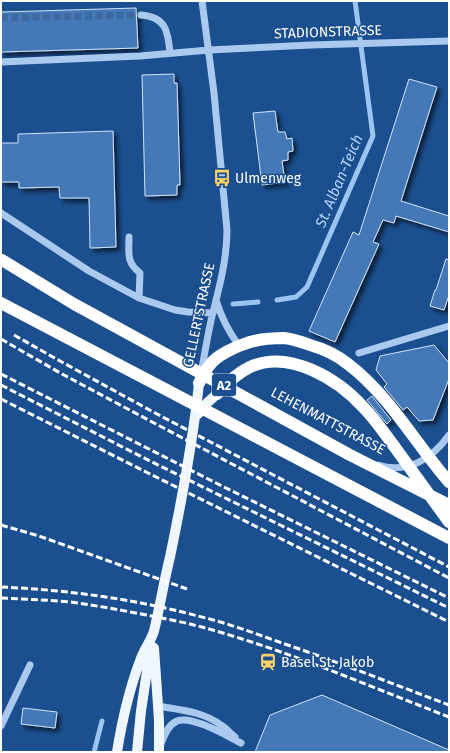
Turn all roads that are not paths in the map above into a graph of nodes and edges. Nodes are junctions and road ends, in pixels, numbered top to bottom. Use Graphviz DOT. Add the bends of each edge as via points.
graph roads {
  1 [pos="202,1"];
  2 [pos="141,15"];
  3 [pos="449,40"];
  4 [pos="209,50"];
  5 [pos="170,53"];
  6 [pos="1,62"];
  7 [pos="1,213"];
  8 [pos="129,237"];
  9 [pos="1,259"];
  10 [pos="140,298"];
  11 [pos="216,300"];
  12 [pos="1,303"];
  13 [pos="213,313"];
  14 [pos="449,326"];
  15 [pos="244,344"];
  16 [pos="359,353"];
  17 [pos="199,383"];
  18 [pos="216,394"];
  19 [pos="196,417"];
  20 [pos="449,435"];
  21 [pos="449,482"];
  22 [pos="449,505"];
  23 [pos="449,522"];
  24 [pos="449,538"];
  25 [pos="153,632"];
  26 [pos="30,666"];
  27 [pos="158,706"];
  28 [pos="1,726"];
  29 [pos="117,752"];
  30 [pos="137,752"];
  31 [pos="159,752"];
  1 -- 4 [label="street, GELLERTSTRASSE"];
  2 -- 5 [label="street" via="155,17 164,25"];
  3 -- 4 [label="street, STADIONSTRASSE"];
  4 -- 5 [label="street, STADIONSTRASSE"];
  4 -- 11 [label="street, GELLERTSTRASSE" via="227,230 224,266"];
  5 -- 6 [label="street, STADIONSTRASSE"];
  7 -- 10 [label="street" via="89,271"];
  8 -- 10 [label="street" via="131,264 140,272"];
  9 -- 22 [label="highway, A2, bridge" via="74,304 350,455"];
  10 -- 13 [label="street" via="175,310"];
  11 -- 13 [label="street, GELLERTSTRASSE"];
  11 -- 15 [label="street" via="232,336"];
  12 -- 24 [label="highway, A2, bridge"];
  13 -- 17 [label="street, GELLERTSTRASSE"];
  14 -- 16 [label="street"];
  15 -- 17 [label="highway" via="219,356 209,365"];
  15 -- 21 [label="highway, bridge" via="270,338 290,339 318,347 348,363 376,389"];
  17 -- 19 [label="main road, GELLERTSTRASSE"];
  18 -- 19 [label="main road"];
  18 -- 20 [label="street, LEHENMATTSTRASSE" via="229,390 245,392 372,463 383,466 417,464 436,451"];
  18 -- 23 [label="highway, bridge" via="236,376 260,363 283,362 322,374 364,408"];
  19 -- 25 [label="main road, GELLERTSTRASSE"];
  25 -- 27 [label="main road, GELLERTSTRASSE"];
  25 -- 29 [label="main road, GELLERTSTRASSE" via="131,688"];
  25 -- 30 [label="main road"];
  26 -- 28 [label="street"];
  27 -- 31 [label="main road, GELLERTSTRASSE"];
  27 -- 31 [label="street" via="202,714 221,725 241,743 201,724 182,720 168,727"];
}
